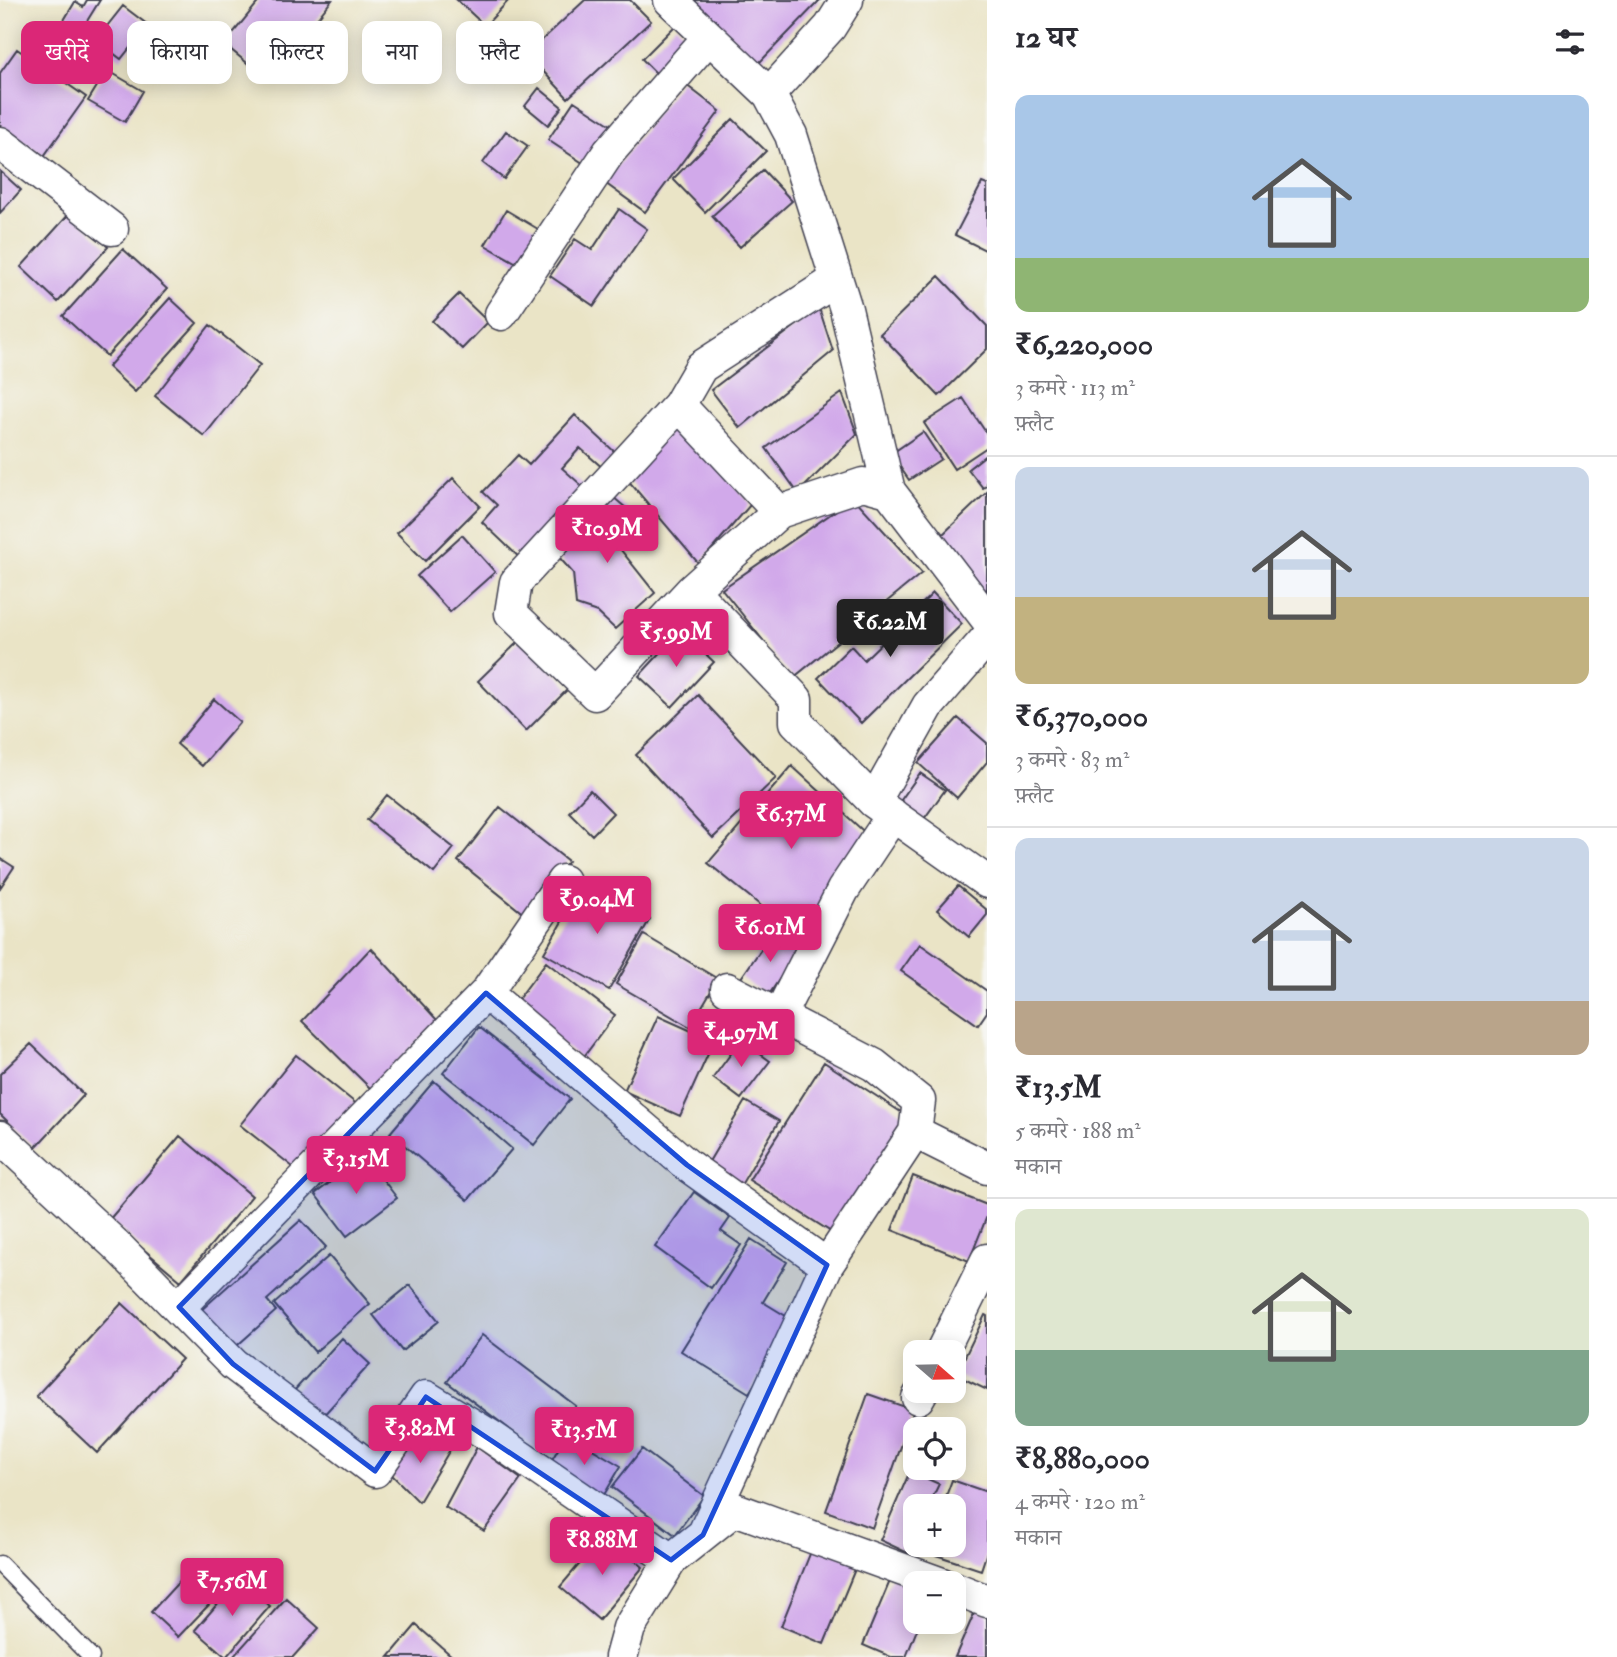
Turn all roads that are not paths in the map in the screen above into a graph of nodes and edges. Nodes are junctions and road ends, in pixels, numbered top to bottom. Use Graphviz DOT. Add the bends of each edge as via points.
graph roads {
  1 [pos="670,0"];
  2 [pos="847,0"];
  3 [pos="709,37"];
  4 [pos="769,94"];
  5 [pos="0,143"];
  6 [pos="112,229"];
  7 [pos="836,280"];
  8 [pos="501,314"];
  9 [pos="679,405"];
  10 [pos="889,491"];
  11 [pos="779,512"];
  12 [pos="692,590"];
  13 [pos="987,619"];
  14 [pos="987,638"];
  15 [pos="884,809"];
  16 [pos="563,881"];
  17 [pos="987,882"];
  18 [pos="727,989"];
  19 [pos="486,993"];
  20 [pos="779,1016"];
  21 [pos="915,1132"];
  22 [pos="0,1137"];
  23 [pos="987,1168"];
  24 [pos="987,1260"];
  25 [pos="827,1265"];
  26 [pos="178,1307"];
  27 [pos="947,1340"];
  28 [pos="703,1535"];
  29 [pos="671,1560"];
  30 [pos="0,1564"];
  31 [pos="906,1571"];
  32 [pos="966,1593"];
  33 [pos="987,1601"];
  34 [pos="91,1657"];
  35 [pos="621,1657"];
  1 -- 3 [label="street"];
  2 -- 4 [label="street" via="830,27"];
  3 -- 4 [label="street"];
  3 -- 8 [label="street" via="609,152"];
  4 -- 7 [label="street" via="791,135"];
  5 -- 6 [label="street"];
  7 -- 9 [label="street" via="701,367"];
  7 -- 10 [label="street"];
  9 -- 11 [label="street"];
  9 -- 12 [label="street" via="516,582 511,613 595,694"];
  10 -- 11 [label="street" via="863,484"];
  10 -- 13 [label="street"];
  11 -- 12 [label="street"];
  12 -- 15 [label="street" via="796,699 796,722"];
  14 -- 15 [label="street" via="928,706"];
  15 -- 17 [label="street"];
  15 -- 20 [label="street"];
  16 -- 19 [label="street"];
  18 -- 20 [label="street"];
  19 -- 25 [label="street" via="687,1165"];
  19 -- 26 [label="street"];
  20 -- 21 [label="street" via="874,1065 919,1101"];
  21 -- 23 [label="street"];
  21 -- 25 [label="street"];
  22 -- 26 [label="street"];
  24 -- 27 [label="street"];
  25 -- 28 [label="street"];
  26 -- 29 [label="street" via="233,1364 375,1471 426,1397"];
  28 -- 29 [label="street"];
  28 -- 31 [label="street" via="735,1509"];
  29 -- 35 [label="street" via="629,1628"];
  30 -- 34 [label="lane"];
  32 -- 33 [label="street"];
}
